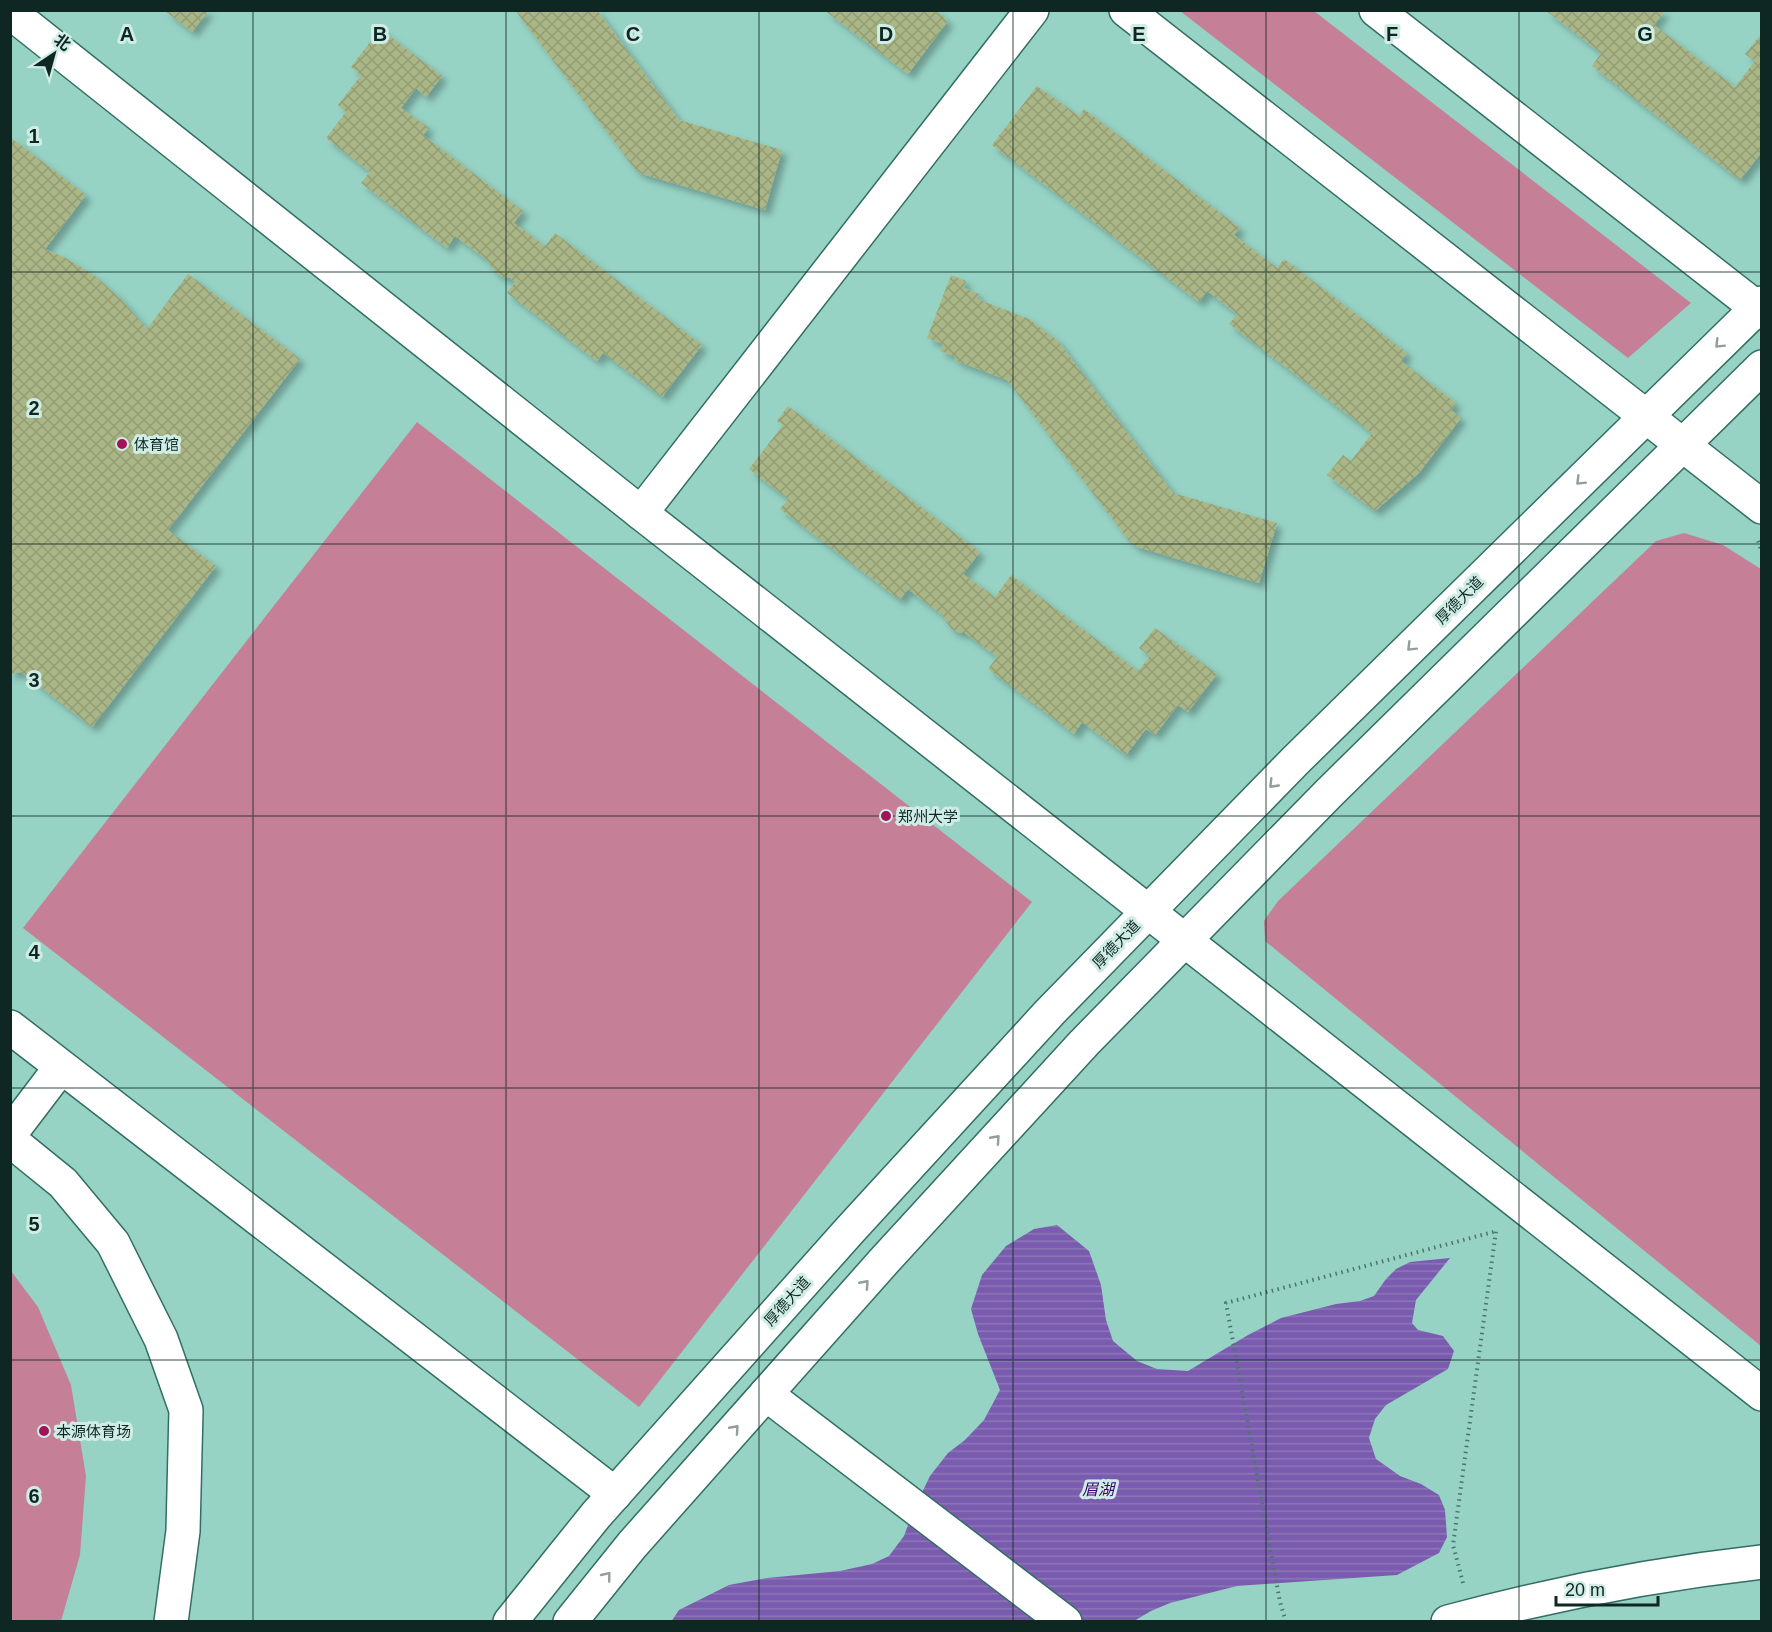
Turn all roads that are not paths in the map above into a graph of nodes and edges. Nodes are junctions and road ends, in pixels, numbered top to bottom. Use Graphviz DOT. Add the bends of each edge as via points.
graph roads {
  1 [pos="1032,10"];
  2 [pos="1126,10"];
  3 [pos="1376,10"];
  4 [pos="10,12"];
  5 [pos="1760,308"];
  6 [pos="1761,367"];
  7 [pos="1646,416"];
  8 [pos="1683,445"];
  9 [pos="1761,507"];
  10 [pos="641,513"];
  11 [pos="1148,912"];
  12 [pos="1184,940"];
  13 [pos="10,1027"];
  14 [pos="61,1067"];
  15 [pos="10,1134"];
  16 [pos="10,1140"];
  17 [pos="766,1394"];
  18 [pos="1761,1394"];
  19 [pos="615,1494"];
  20 [pos="1761,1562"];
  21 [pos="1460,1618"];
  22 [pos="171,1622"];
  23 [pos="510,1622"];
  24 [pos="570,1622"];
  25 [pos="1065,1622"];
  1 -- 10 [label="lane"];
  2 -- 7 [label="lane"];
  3 -- 5 [label="lane"];
  4 -- 10 [label="lane"];
  5 -- 7 [label="lane, 厚德大道, one-way"];
  6 -- 8 [label="lane"];
  7 -- 8 [label="lane"];
  7 -- 11 [label="lane, 厚德大道, one-way" via="1296,760"];
  8 -- 9 [label="lane"];
  8 -- 12 [label="lane"];
  10 -- 11 [label="lane"];
  11 -- 12 [label="lane"];
  11 -- 19 [label="lane, 厚德大道" via="858,1221"];
  17 -- 12 [label="lane, one-way" via="1084,1043"];
  12 -- 18 [label="lane"];
  13 -- 14 [label="lane"];
  14 -- 15 [label="lane"];
  14 -- 19 [label="lane"];
  16 -- 22 [label="lane" via="63,1184 113,1243 161,1339 186,1410 183,1531"];
  24 -- 17 [label="lane, one-way" via="632,1545"];
  17 -- 25 [label="lane"];
  19 -- 23 [label="lane, 厚德大道"];
  20 -- 21 [label="lane" via="1599,1586"];
}
